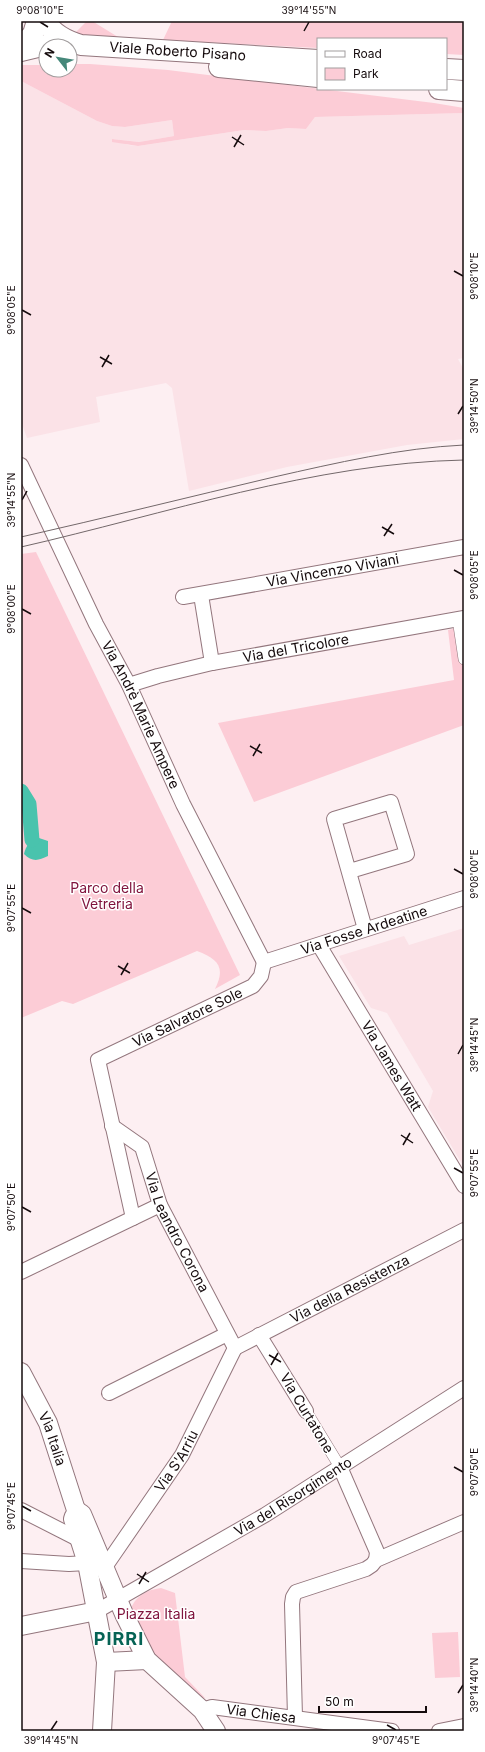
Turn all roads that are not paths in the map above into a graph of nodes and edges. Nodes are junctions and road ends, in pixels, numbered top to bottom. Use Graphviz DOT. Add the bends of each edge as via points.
graph roads {
  1 [pos="37,21"];
  2 [pos="46,21"];
  3 [pos="21,47"];
  4 [pos="38,47"];
  5 [pos="21,51"];
  6 [pos="78,52"];
  7 [pos="317,60"];
  8 [pos="447,69"];
  9 [pos="464,70"];
  10 [pos="317,77"];
  11 [pos="447,90"];
  12 [pos="464,91"];
  13 [pos="21,465"];
  14 [pos="464,547"];
  15 [pos="201,595"];
  16 [pos="184,597"];
  17 [pos="461,618"];
  18 [pos="464,659"];
  19 [pos="212,663"];
  20 [pos="129,685"];
  21 [pos="350,871"];
  22 [pos="464,898"];
  23 [pos="365,929"];
  24 [pos="319,945"];
  25 [pos="264,962"];
  26 [pos="98,1060"];
  27 [pos="112,1126"];
  28 [pos="464,1186"];
  29 [pos="160,1205"];
  30 [pos="133,1218"];
  31 [pos="464,1230"];
  32 [pos="21,1272"];
  33 [pos="227,1334"];
  34 [pos="259,1335"];
  35 [pos="235,1348"];
  36 [pos="21,1372"];
  37 [pos="464,1388"];
  38 [pos="109,1393"];
  39 [pos="306,1411"];
  40 [pos="340,1467"];
  41 [pos="21,1510"];
  42 [pos="76,1510"];
  43 [pos="464,1522"];
  44 [pos="80,1540"];
  45 [pos="376,1560"];
  46 [pos="21,1561"];
  47 [pos="87,1563"];
  48 [pos="105,1567"];
  49 [pos="119,1600"];
  50 [pos="97,1611"];
  51 [pos="21,1626"];
  52 [pos="147,1660"];
  53 [pos="106,1668"];
  54 [pos="202,1710"];
  55 [pos="303,1722"];
  56 [pos="464,1726"];
  57 [pos="102,1731"];
  58 [pos="216,1731"];
  59 [pos="392,1731"];
  60 [pos="439,1731"];
  1 -- 3 [label="main road" via="33,34"];
  2 -- 7 [label="main road, Viale Roberto Pisano" via="56,33 70,42 81,45"];
  4 -- 5 [label="main road"];
  6 -- 10 [label="main road, Viale Roberto Pisano"];
  8 -- 9 [label="main road"];
  11 -- 12 [label="main road"];
  13 -- 20 [label="street, Via Andrè Marie Ampere" via="93,617"];
  14 -- 15 [label="street, Via Vincenzo Viviani"];
  15 -- 16 [label="street, Via Vincenzo Viviani"];
  15 -- 19 [label="street"];
  17 -- 18 [label="street"];
  17 -- 19 [label="street, Via del Tricolore"];
  19 -- 20 [label="street, Via del Tricolore"];
  20 -- 25 [label="street, Via Andrè Marie Ampere" via="183,804"];
  21 -- 21 [label="street" via="407,854 391,802 334,820"];
  21 -- 23 [label="street"];
  22 -- 23 [label="street, Via Fosse Ardeatine"];
  23 -- 24 [label="street, Via Fosse Ardeatine"];
  24 -- 25 [label="street, Via Fosse Ardeatine"];
  24 -- 28 [label="street, Via James Watt"];
  25 -- 26 [label="street, Via Salvatore Sole" via="261,976 253,986"];
  26 -- 27 [label="street, Via Leandro Corona"];
  27 -- 29 [label="street, Via Leandro Corona" via="142,1147"];
  27 -- 30 [label="street, Via Leandro Corona"];
  29 -- 30 [label="street"];
  29 -- 33 [label="street, Via Leandro Corona"];
  30 -- 32 [label="street"];
  31 -- 34 [label="street, Via della Resistenza"];
  33 -- 35 [label="street, Via Leandro Corona"];
  33 -- 38 [label="street"];
  34 -- 35 [label="street, Via della Resistenza"];
  34 -- 39 [label="street, Via Curtatone"];
  35 -- 48 [label="street, Via S'Arriu" via="182,1455"];
  36 -- 42 [label="street, Via Italia" via="48,1423"];
  37 -- 40 [label="street, Via del Risorgimento"];
  39 -- 40 [label="street, Via Curtatone"];
  40 -- 45 [label="street, Via Curtatone" via="377,1552"];
  40 -- 49 [label="street, Via del Risorgimento" via="265,1515"];
  41 -- 44 [label="street"];
  42 -- 44 [label="street" via="73,1520"];
  42 -- 48 [label="street" via="82,1514"];
  43 -- 45 [label="street"];
  44 -- 47 [label="street"];
  45 -- 55 [label="street" via="366,1569 296,1592 293,1597"];
  46 -- 47 [label="street"];
  47 -- 50 [label="street"];
  48 -- 49 [label="street"];
  49 -- 50 [label="street, Via del Risorgimento"];
  49 -- 52 [label="street"];
  50 -- 51 [label="street"];
  50 -- 53 [label="street"];
  52 -- 53 [label="street"];
  52 -- 54 [label="street"];
  53 -- 57 [label="street"];
  54 -- 55 [label="street, Via Chiesa" via="212,1707"];
  54 -- 58 [label="street"];
  55 -- 59 [label="street, Via Chiesa"];
  56 -- 60 [label="street"];
}
